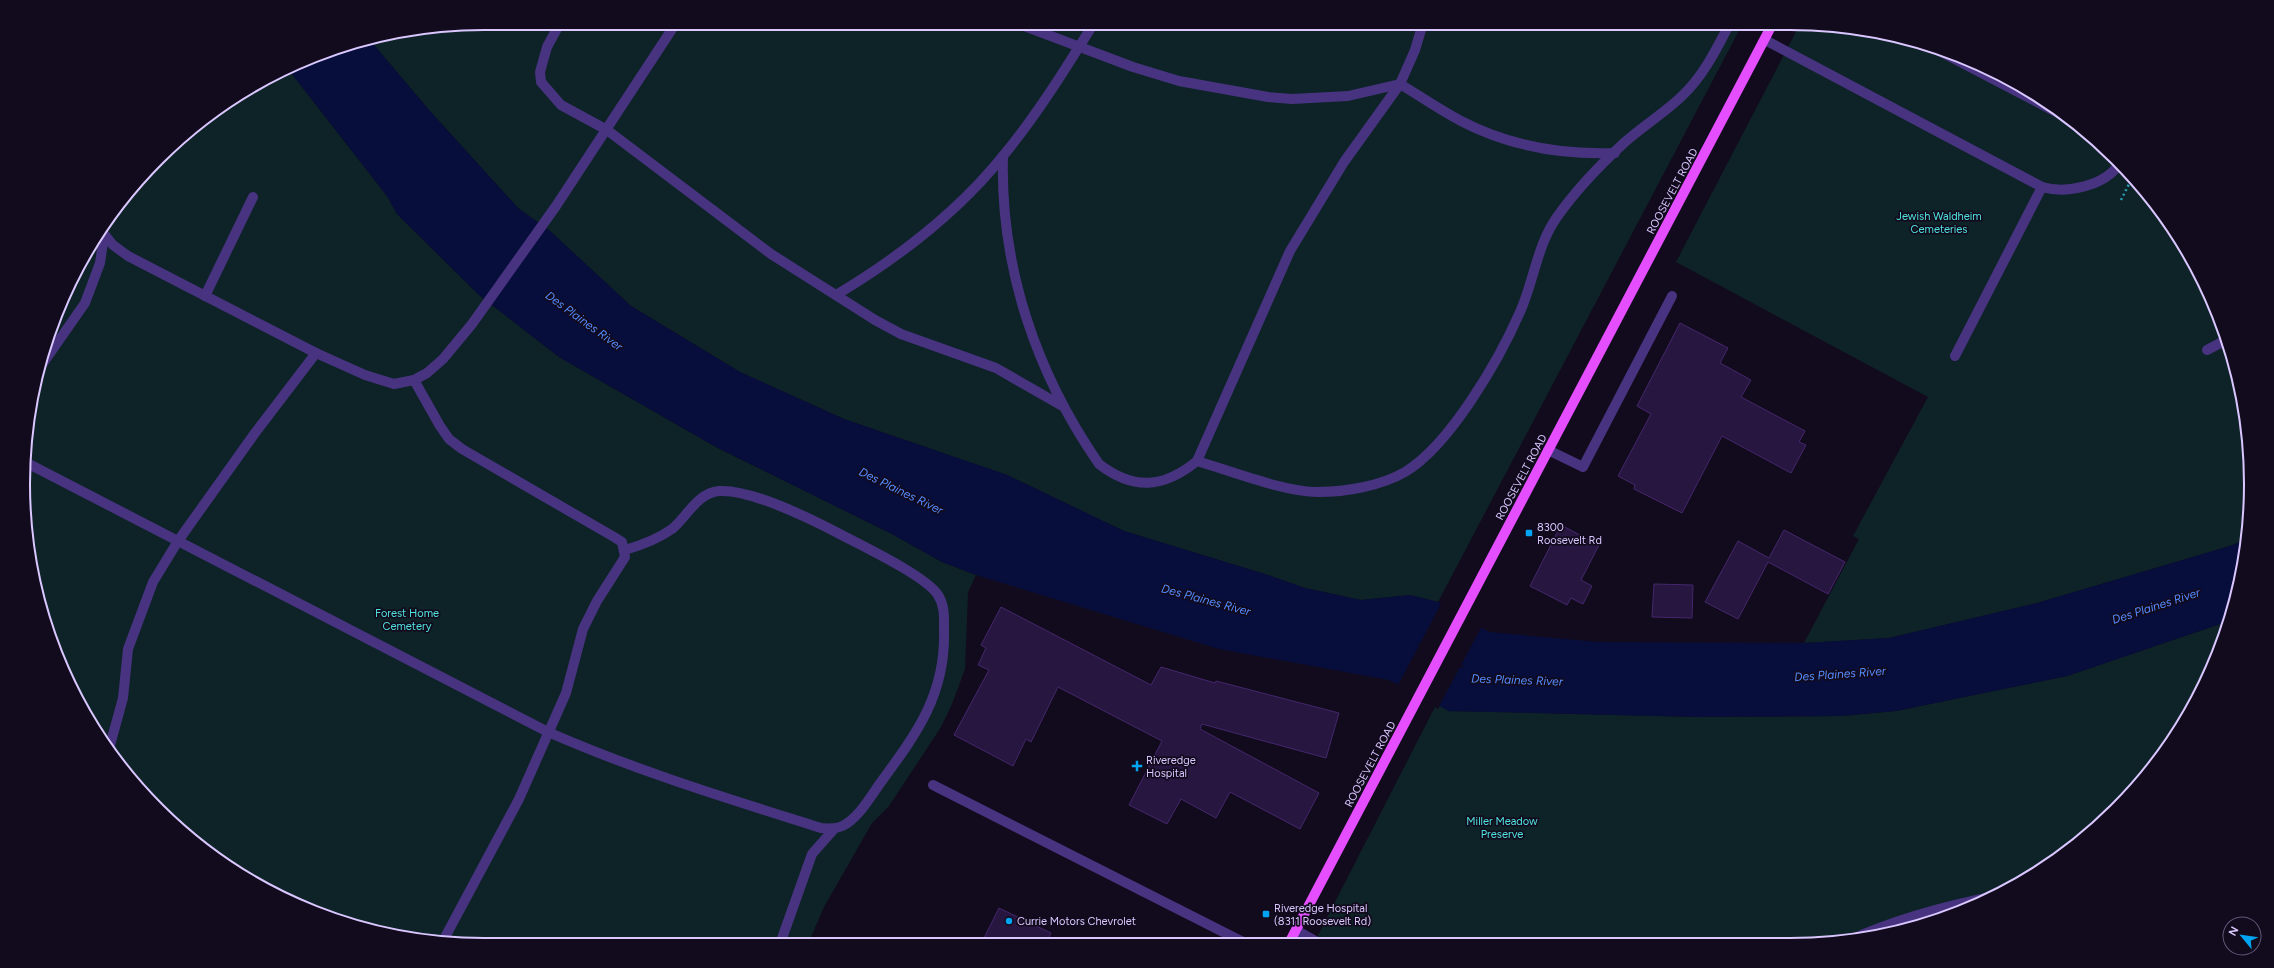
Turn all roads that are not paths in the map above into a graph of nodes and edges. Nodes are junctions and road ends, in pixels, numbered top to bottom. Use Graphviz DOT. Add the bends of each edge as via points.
graph roads {
  1 [pos="556,30"];
  2 [pos="671,30"];
  3 [pos="1035,30"];
  4 [pos="1090,30"];
  5 [pos="1420,30"];
  6 [pos="1726,30"];
  7 [pos="1770,30"];
  8 [pos="1765,40"];
  9 [pos="1080,46"];
  10 [pos="1980,72"];
  11 [pos="1400,84"];
  12 [pos="2021,94"];
  13 [pos="607,130"];
  14 [pos="1614,153"];
  15 [pos="1003,156"];
  16 [pos="2115,167"];
  17 [pos="2042,187"];
  18 [pos="253,197"];
  19 [pos="105,235"];
  20 [pos="102,239"];
  21 [pos="836,295"];
  22 [pos="205,296"];
  23 [pos="1672,296"];
  24 [pos="2221,342"];
  25 [pos="2207,350"];
  26 [pos="316,354"];
  27 [pos="48,356"];
  28 [pos="1956,356"];
  29 [pos="414,380"];
  30 [pos="1066,408"];
  31 [pos="1548,450"];
  32 [pos="1197,461"];
  33 [pos="31,465"];
  34 [pos="178,541"];
  35 [pos="625,550"];
  36 [pos="548,732"];
  37 [pos="112,743"];
  38 [pos="933,784"];
  39 [pos="834,829"];
  40 [pos="1965,902"];
  41 [pos="1878,929"];
  42 [pos="1296,930"];
  43 [pos="446,936"];
  44 [pos="782,938"];
  45 [pos="1235,938"];
  46 [pos="1292,938"];
  47 [pos="1310,938"];
  1 -- 13 [label="lane" via="542,59 541,82 561,105"];
  2 -- 13 [label="lane"];
  3 -- 9 [label="lane"];
  4 -- 9 [label="lane"];
  5 -- 11 [label="lane"];
  6 -- 14 [label="lane" via="1698,78 1683,95"];
  7 -- 8 [label="main road, ROOSEVELT ROAD"];
  8 -- 17 [label="lane"];
  8 -- 31 [label="main road, ROOSEVELT ROAD"];
  9 -- 11 [label="lane" via="1180,81 1268,97 1292,99 1348,96"];
  9 -- 15 [label="lane"];
  10 -- 12 [label="lane"];
  11 -- 14 [label="lane" via="1460,120 1515,143 1566,153"];
  11 -- 32 [label="lane" via="1344,162 1290,250"];
  13 -- 21 [label="lane" via="771,254"];
  13 -- 29 [label="lane" via="472,324 443,359"];
  14 -- 32 [label="lane" via="1556,218 1507,339 1455,421 1419,462 1404,473 1378,484 1318,492 1297,490"];
  15 -- 21 [label="lane" via="973,190 923,235 883,267"];
  15 -- 30 [label="lane" via="1002,191 1010,259 1018,294 1045,371"];
  16 -- 17 [label="lane" via="2108,175 2083,186 2057,190"];
  17 -- 28 [label="lane"];
  18 -- 22 [label="lane"];
  19 -- 22 [label="lane" via="128,256"];
  20 -- 27 [label="lane" via="100,263 85,303"];
  21 -- 30 [label="lane" via="901,334 996,368"];
  22 -- 26 [label="lane"];
  23 -- 31 [label="lane" via="1583,467"];
  24 -- 25 [label="lane"];
  26 -- 29 [label="lane" via="380,381 394,384"];
  26 -- 34 [label="lane" via="255,433"];
  29 -- 35 [label="lane" via="440,426 462,449 614,537 622,542"];
  30 -- 32 [label="lane" via="1099,464 1120,477 1145,483 1166,481 1183,473"];
  31 -- 42 [label="main road, ROOSEVELT ROAD"];
  33 -- 34 [label="lane"];
  34 -- 36 [label="lane"];
  34 -- 37 [label="lane" via="153,582 138,618 128,649 123,698"];
  35 -- 36 [label="lane" via="622,564 597,601 584,629 566,693"];
  35 -- 39 [label="lane" via="643,545 673,528 707,495 718,491 737,492 815,521 922,579 938,595 944,611 945,639 940,677 929,710 911,742 857,815 845,825"];
  36 -- 39 [label="lane" via="664,778 821,828"];
  36 -- 43 [label="lane" via="498,840"];
  38 -- 45 [label="lane"];
  39 -- 44 [label="lane" via="812,854"];
  40 -- 41 [label="lane" via="1939,908"];
  42 -- 46 [label="main road, ROOSEVELT ROAD"];
  42 -- 47 [label="lane"];
}
